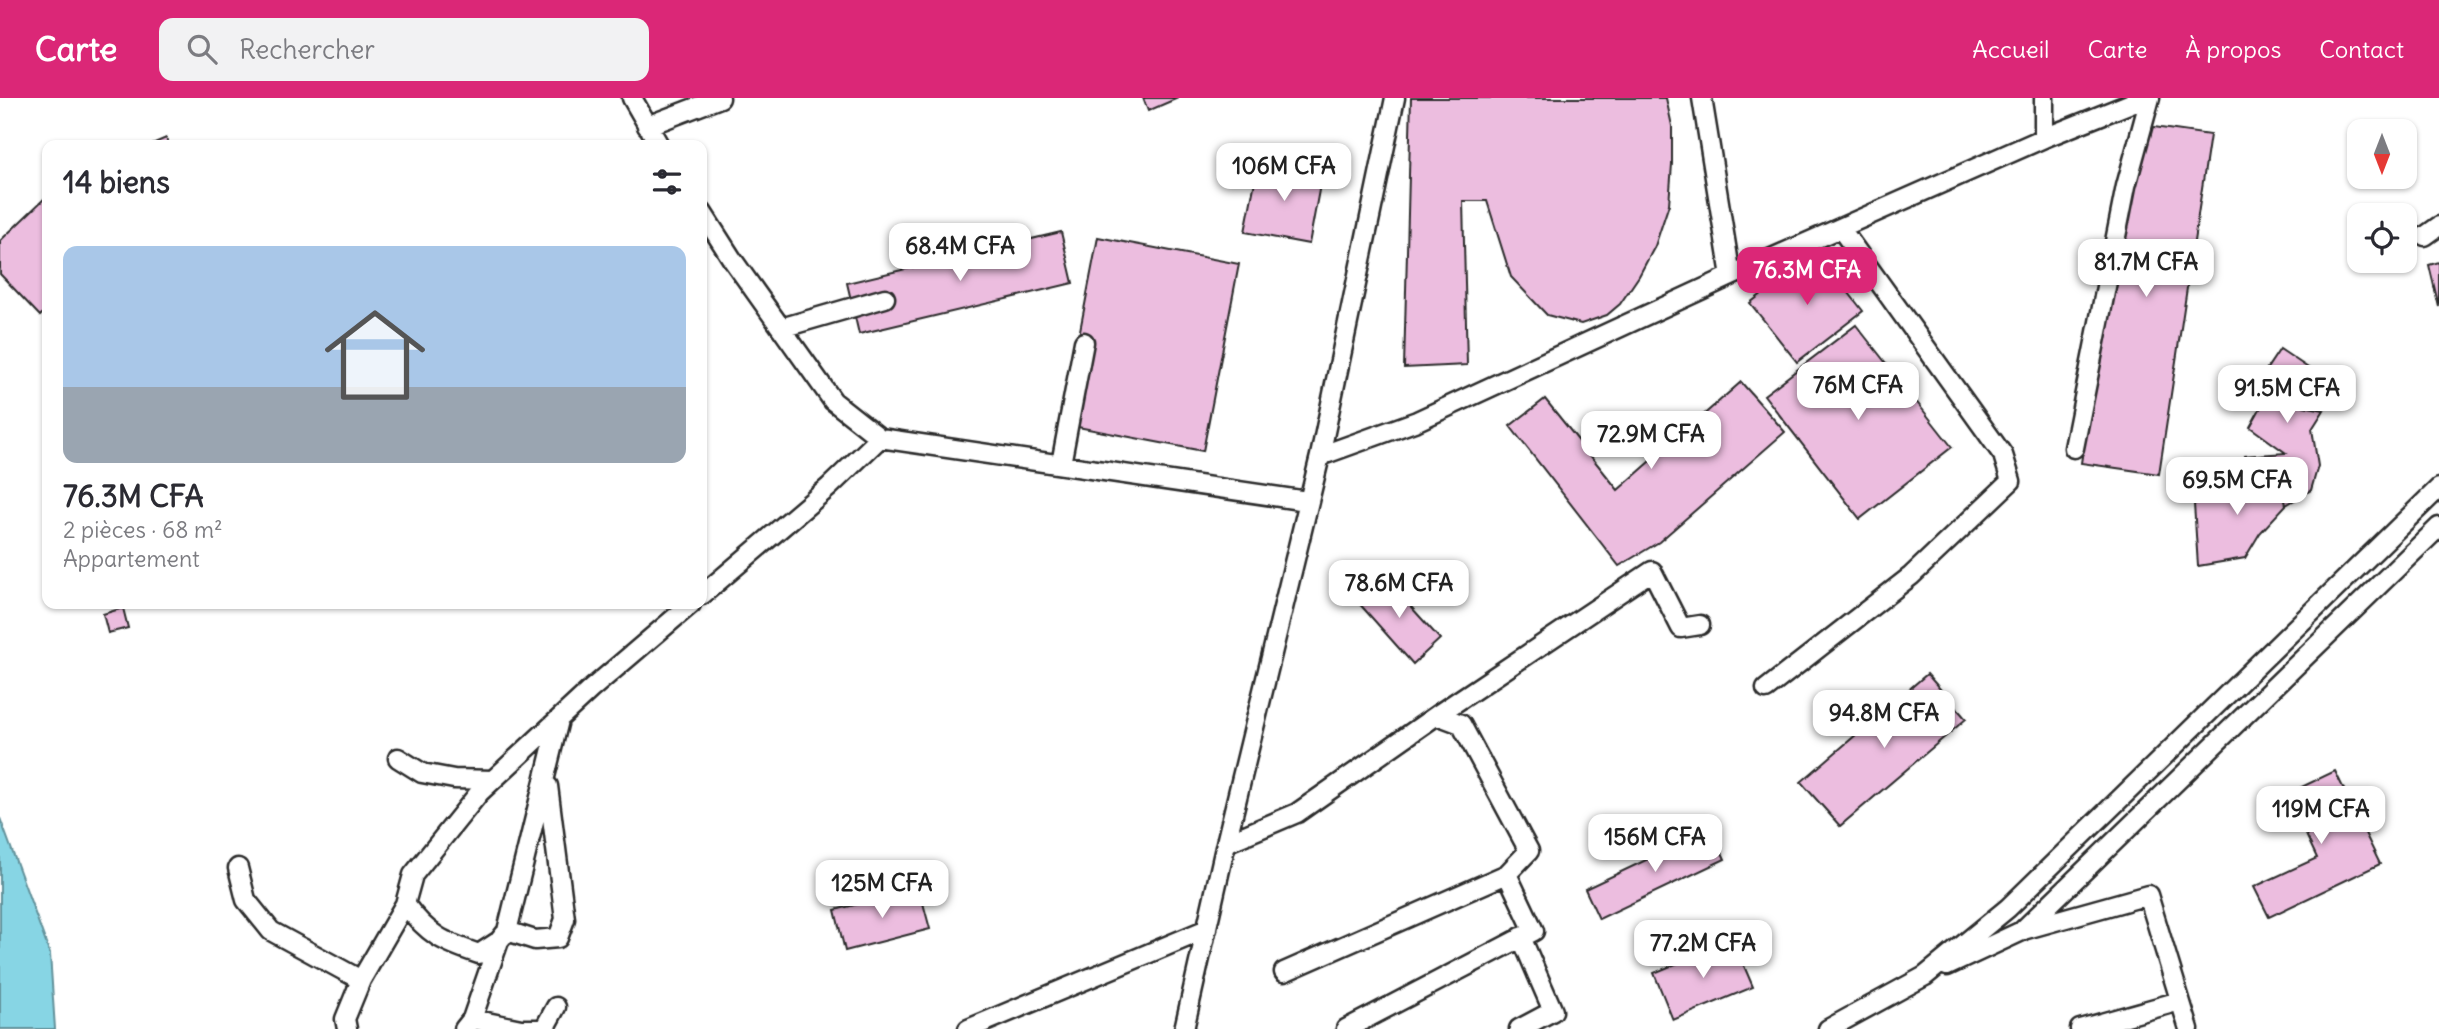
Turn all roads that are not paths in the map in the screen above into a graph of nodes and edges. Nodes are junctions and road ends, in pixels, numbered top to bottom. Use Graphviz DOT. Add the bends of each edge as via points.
graph roads {
  1 [pos="632,98"];
  2 [pos="720,98"];
  3 [pos="1395,98"];
  4 [pos="1702,98"];
  5 [pos="2045,98"];
  6 [pos="2144,98"];
  7 [pos="2150,98"];
  8 [pos="647,126"];
  9 [pos="2045,138"];
  10 [pos="656,140"];
  11 [pos="707,220"];
  12 [pos="1841,229"];
  13 [pos="1731,276"];
  14 [pos="886,298"];
  15 [pos="781,328"];
  16 [pos="1084,342"];
  17 [pos="880,438"];
  18 [pos="2074,449"];
  19 [pos="1320,456"];
  20 [pos="1061,464"];
  21 [pos="2439,488"];
  22 [pos="1307,501"];
  23 [pos="2439,527"];
  24 [pos="707,591"];
  25 [pos="685,609"];
  26 [pos="1700,625"];
  27 [pos="1766,689"];
  28 [pos="1437,715"];
  29 [pos="559,720"];
  30 [pos="398,758"];
  31 [pos="547,774"];
  32 [pos="493,780"];
  33 [pos="1226,844"];
  34 [pos="238,868"];
  35 [pos="1507,874"];
  36 [pos="405,904"];
  37 [pos="1207,929"];
  38 [pos="2022,931"];
  39 [pos="503,936"];
  40 [pos="1521,937"];
  41 [pos="1284,972"];
  42 [pos="361,980"];
  43 [pos="1909,984"];
  44 [pos="2180,1001"];
  45 [pos="556,1007"];
  46 [pos="468,1024"];
  47 [pos="347,1029"];
  48 [pos="968,1029"];
  49 [pos="1184,1029"];
  50 [pos="1346,1029"];
  51 [pos="1519,1029"];
  52 [pos="1828,1029"];
  53 [pos="2080,1029"];
  54 [pos="2189,1029"];
  1 -- 8 [label="lane"];
  2 -- 8 [label="lane"];
  3 -- 19 [label="lane"];
  4 -- 13 [label="lane"];
  5 -- 9 [label="lane"];
  6 -- 9 [label="lane"];
  7 -- 18 [label="lane" via="2126,186"];
  8 -- 10 [label="lane"];
  9 -- 12 [label="lane"];
  11 -- 15 [label="lane"];
  12 -- 13 [label="lane"];
  12 -- 27 [label="lane" via="2003,455 2011,481 1911,576"];
  13 -- 19 [label="lane" via="1417,421"];
  14 -- 15 [label="lane"];
  15 -- 17 [label="lane" via="833,401"];
  16 -- 20 [label="lane"];
  17 -- 20 [label="lane"];
  17 -- 24 [label="lane"];
  19 -- 22 [label="lane"];
  20 -- 22 [label="lane"];
  21 -- 43 [label="lane" via="2008,908"];
  22 -- 33 [label="lane"];
  23 -- 38 [label="lane"];
  25 -- 29 [label="lane"];
  26 -- 28 [label="lane" via="1681,628 1652,571"];
  28 -- 33 [label="lane" via="1297,813"];
  28 -- 35 [label="lane" via="1461,724 1529,851"];
  29 -- 31 [label="lane"];
  29 -- 32 [label="lane"];
  30 -- 32 [label="lane" via="422,773"];
  31 -- 39 [label="lane"];
  31 -- 39 [label="lane" via="565,919 558,938"];
  32 -- 36 [label="lane" via="413,875"];
  33 -- 37 [label="lane"];
  34 -- 42 [label="lane" via="246,900 271,931"];
  35 -- 40 [label="lane" via="1534,931"];
  35 -- 41 [label="lane"];
  36 -- 39 [label="lane" via="419,923 445,942 479,954"];
  36 -- 42 [label="lane"];
  37 -- 48 [label="lane"];
  37 -- 49 [label="lane"];
  38 -- 43 [label="lane"];
  38 -- 44 [label="lane" via="2148,895"];
  39 -- 46 [label="lane"];
  40 -- 50 [label="lane"];
  40 -- 51 [label="lane" via="1553,1012"];
  42 -- 47 [label="lane" via="345,1019"];
  43 -- 52 [label="lane"];
  44 -- 53 [label="lane"];
  44 -- 54 [label="lane"];
  45 -- 46 [label="lane" via="544,1028"];
}
